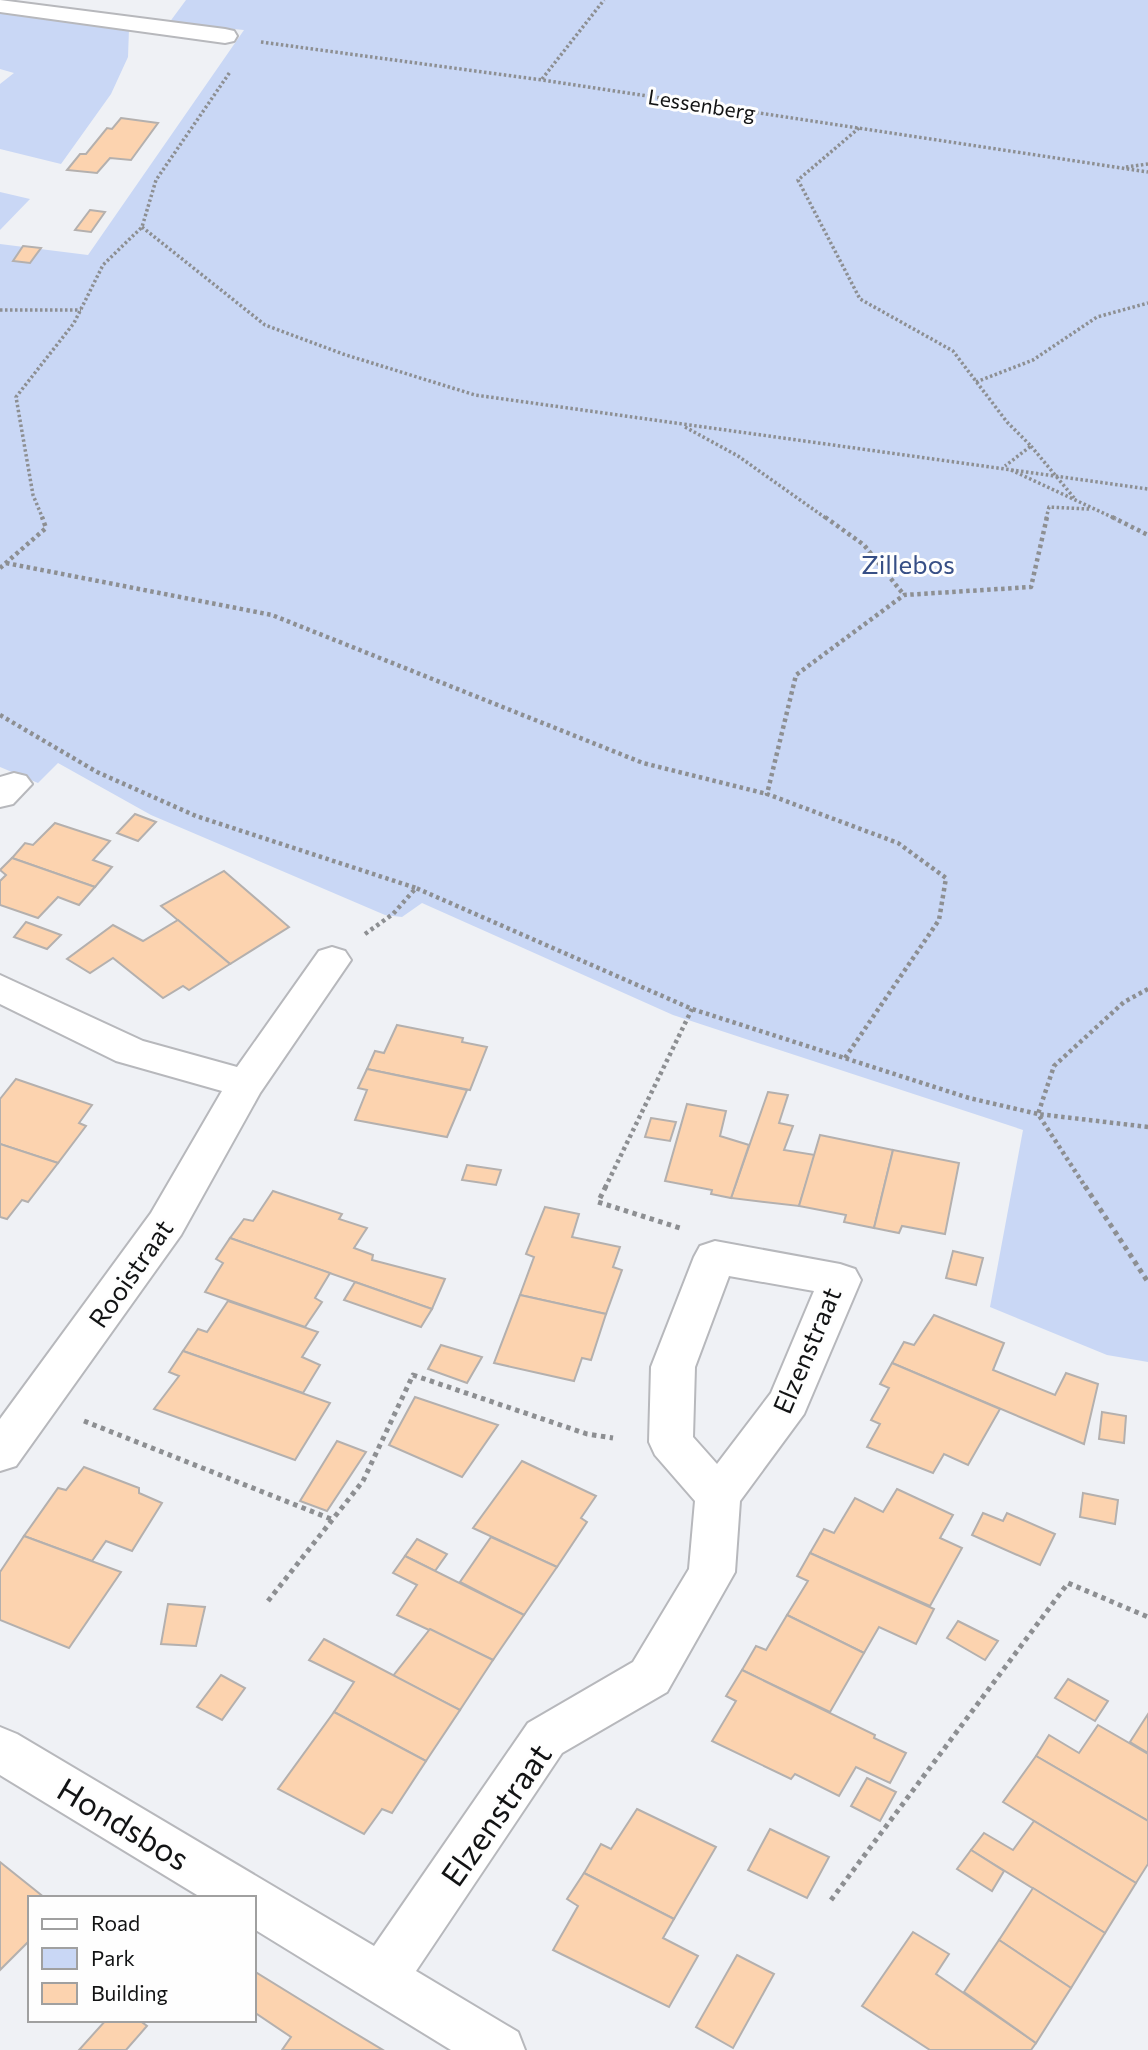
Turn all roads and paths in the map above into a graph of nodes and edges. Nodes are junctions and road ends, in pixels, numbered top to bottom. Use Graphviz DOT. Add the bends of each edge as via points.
graph roads {
  1 [pos="604,0"];
  2 [pos="0,5"];
  3 [pos="225,36"];
  4 [pos="254,41"];
  5 [pos="233,69"];
  6 [pos="542,80"];
  7 [pos="860,127"];
  8 [pos="1148,164"];
  9 [pos="1119,169"];
  10 [pos="1148,172"];
  11 [pos="142,227"];
  12 [pos="1148,303"];
  13 [pos="0,310"];
  14 [pos="81,310"];
  15 [pos="976,382"];
  16 [pos="680,424"];
  17 [pos="1031,446"];
  18 [pos="1004,467"];
  19 [pos="1148,489"];
  20 [pos="1075,499"];
  21 [pos="1089,509"];
  22 [pos="1148,536"];
  23 [pos="6,563"];
  24 [pos="0,568"];
  25 [pos="904,595"];
  26 [pos="0,715"];
  27 [pos="767,794"];
  28 [pos="416,888"];
  29 [pos="362,936"];
  30 [pos="332,960"];
  31 [pos="0,988"];
  32 [pos="1148,989"];
  33 [pos="692,1009"];
  34 [pos="845,1058"];
  35 [pos="246,1084"];
  36 [pos="1038,1114"];
  37 [pos="1148,1127"];
  38 [pos="681,1228"];
  39 [pos="1148,1282"];
  40 [pos="72,1416"];
  41 [pos="613,1438"];
  42 [pos="0,1453"];
  43 [pos="718,1496"];
  44 [pos="331,1519"];
  45 [pos="268,1601"];
  46 [pos="1148,1617"];
  47 [pos="0,1749"];
  48 [pos="244,1896"];
  49 [pos="831,1900"];
  50 [pos="256,1903"];
  51 [pos="381,1979"];
  52 [pos="499,2050"];
  1 -- 6 [label="path"];
  2 -- 3 [label="street"];
  4 -- 6 [label="path, Lessenberg"];
  5 -- 11 [label="path" via="156,180"];
  6 -- 7 [label="path, Lessenberg"];
  7 -- 9 [label="path, Lessenberg"];
  7 -- 15 [label="path" via="798,180 860,299 953,351"];
  8 -- 9 [label="path"];
  9 -- 10 [label="path, Lessenberg"];
  11 -- 14 [label="path" via="103,265"];
  11 -- 16 [label="path" via="265,325 344,354 475,395"];
  12 -- 15 [label="path" via="1097,317 1033,359"];
  13 -- 14 [label="path"];
  14 -- 23 [label="path" via="16,397 33,495 46,528"];
  15 -- 17 [label="path"];
  16 -- 18 [label="path"];
  16 -- 25 [label="path" via="738,456 864,545"];
  17 -- 18 [label="path"];
  17 -- 20 [label="path, bridge"];
  18 -- 19 [label="path"];
  18 -- 20 [label="path"];
  20 -- 21 [label="path"];
  21 -- 22 [label="path" via="1138,527"];
  21 -- 25 [label="path" via="1049,507 1031,587"];
  23 -- 24 [label="path"];
  23 -- 27 [label="path" via="272,615 643,763"];
  25 -- 27 [label="path" via="796,675"];
  26 -- 28 [label="path" via="97,772 196,816"];
  27 -- 34 [label="path" via="898,843 946,878 939,920"];
  28 -- 29 [label="path" via="393,914"];
  28 -- 33 [label="path"];
  30 -- 35 [label="street, Rooistraat"];
  31 -- 35 [label="street" via="130,1051"];
  32 -- 36 [label="path" via="1124,1002 1054,1066"];
  33 -- 34 [label="path"];
  33 -- 38 [label="path" via="598,1202"];
  34 -- 36 [label="path" via="970,1098"];
  35 -- 42 [label="street, Rooistraat" via="166,1224"];
  36 -- 37 [label="path"];
  36 -- 39 [label="path"];
  40 -- 44 [label="path"];
  41 -- 44 [label="path" via="587,1434 413,1375 363,1481"];
  43 -- 43 [label="street, Elzenstraat" via="789,1402 840,1280 715,1256 673,1367 671,1442"];
  43 -- 51 [label="street, Elzenstraat" via="712,1572 650,1677 545,1738"];
  44 -- 45 [label="path"];
  46 -- 49 [label="path" via="1068,1583"];
  47 -- 48 [label="street, Hondsbos"];
  50 -- 51 [label="street"];
  51 -- 52 [label="street"];
}
